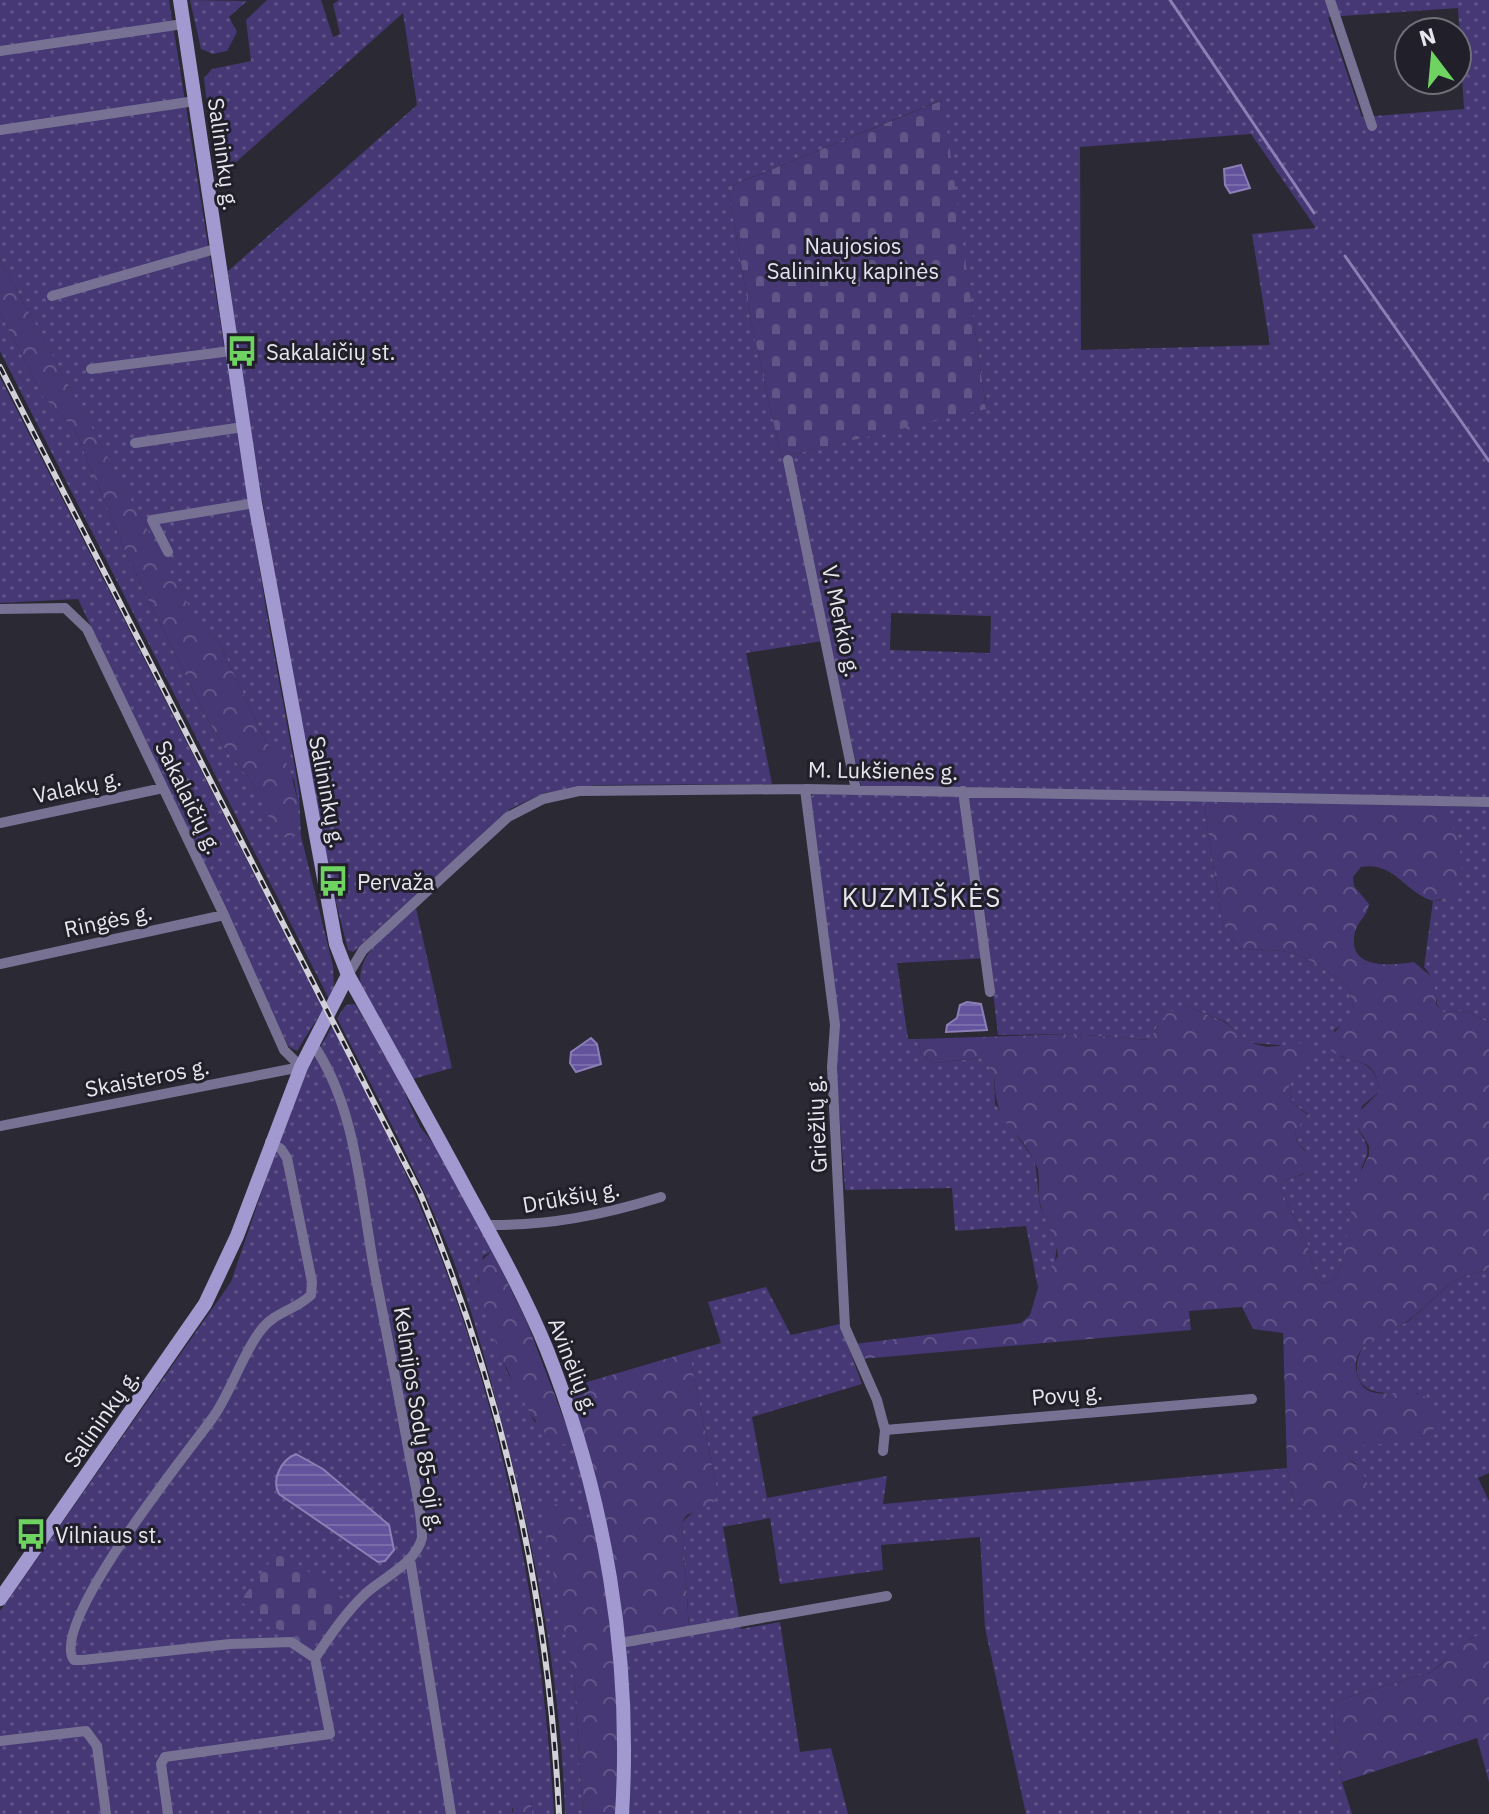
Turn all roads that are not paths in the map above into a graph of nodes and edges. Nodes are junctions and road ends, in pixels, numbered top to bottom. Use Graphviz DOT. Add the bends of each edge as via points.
graph roads {
  1 [pos="180,0"];
  2 [pos="1330,0"];
  3 [pos="183,24"];
  4 [pos="0,51"];
  5 [pos="195,101"];
  6 [pos="1372,126"];
  7 [pos="0,130"];
  8 [pos="215,249"];
  9 [pos="52,296"];
  10 [pos="231,351"];
  11 [pos="91,369"];
  12 [pos="243,427"];
  13 [pos="135,443"];
  14 [pos="788,460"];
  15 [pos="255,503"];
  16 [pos="168,552"];
  17 [pos="0,609"];
  18 [pos="163,788"];
  19 [pos="805,789"];
  20 [pos="856,790"];
  21 [pos="963,791"];
  22 [pos="1489,802"];
  23 [pos="0,823"];
  24 [pos="224,915"];
  25 [pos="0,964"];
  26 [pos="348,975"];
  27 [pos="990,992"];
  28 [pos="312,1043"];
  29 [pos="301,1067"];
  30 [pos="0,1126"];
  31 [pos="270,1142"];
  32 [pos="661,1197"];
  33 [pos="486,1225"];
  34 [pos="1252,1399"];
  35 [pos="885,1430"];
  36 [pos="883,1451"];
  37 [pos="410,1559"];
  38 [pos="887,1596"];
  39 [pos="0,1599"];
  40 [pos="620,1643"];
  41 [pos="315,1658"];
  42 [pos="0,1741"];
  43 [pos="106,1814"];
  44 [pos="168,1814"];
  45 [pos="451,1814"];
  46 [pos="622,1814"];
  1 -- 3 [label="main road, Salininkų g."];
  2 -- 6 [label="street"];
  3 -- 4 [label="street"];
  3 -- 5 [label="main road, Salininkų g."];
  5 -- 7 [label="street"];
  5 -- 8 [label="main road, Salininkų g."];
  8 -- 9 [label="street"];
  8 -- 10 [label="main road, Salininkų g."];
  10 -- 11 [label="street"];
  10 -- 12 [label="main road, Salininkų g."];
  12 -- 13 [label="street"];
  12 -- 15 [label="main road, Salininkų g."];
  14 -- 20 [label="street, V. Merkio g."];
  15 -- 16 [label="street" via="152,520"];
  15 -- 26 [label="main road, Salininkų g." via="327,906"];
  17 -- 18 [label="street, Sakalaičių g." via="52,605 80,619"];
  18 -- 23 [label="street, Valakų g."];
  18 -- 24 [label="street, Sakalaičių g."];
  19 -- 20 [label="street, M. Lukšienės g."];
  19 -- 26 [label="street, M. Lukšienės g." via="579,791 525,806 363,950"];
  19 -- 35 [label="street, Griežlių g." via="835,1025 832,1067 845,1327"];
  20 -- 21 [label="street, M. Lukšienės g."];
  21 -- 22 [label="street, M. Lukšienės g."];
  21 -- 27 [label="street"];
  24 -- 25 [label="street, Ringės g."];
  24 -- 29 [label="street, Sakalaičių g." via="284,1050"];
  26 -- 28 [label="main road, Salininkų g."];
  26 -- 33 [label="main road, Avinėlių g."];
  28 -- 29 [label="main road, Salininkų g."];
  28 -- 37 [label="street, Kelmijos Sodų 85-oji g." via="335,1087 362,1187 422,1532"];
  29 -- 30 [label="street, Skaisteros g."];
  29 -- 31 [label="main road, Salininkų g."];
  31 -- 39 [label="main road, Salininkų g." via="237,1236 205,1304"];
  31 -- 41 [label="street" via="287,1158 311,1295 261,1329 229,1392 130,1530 81,1611 69,1646 74,1660 83,1660 291,1642"];
  32 -- 33 [label="street, Drūkšių g." via="550,1224"];
  33 -- 40 [label="main road, Avinėlių g." via="547,1350 586,1466"];
  34 -- 35 [label="street, Povų g."];
  35 -- 36 [label="street, Griežlių g."];
  37 -- 41 [label="street, Kelmijos Sodų 85-oji g." via="341,1619"];
  37 -- 45 [label="street"];
  38 -- 40 [label="street"];
  40 -- 46 [label="main road, Avinėlių g." via="625,1721"];
  41 -- 44 [label="street" via="330,1734 165,1757 161,1764"];
  42 -- 43 [label="street" via="86,1731 97,1746"];
}
